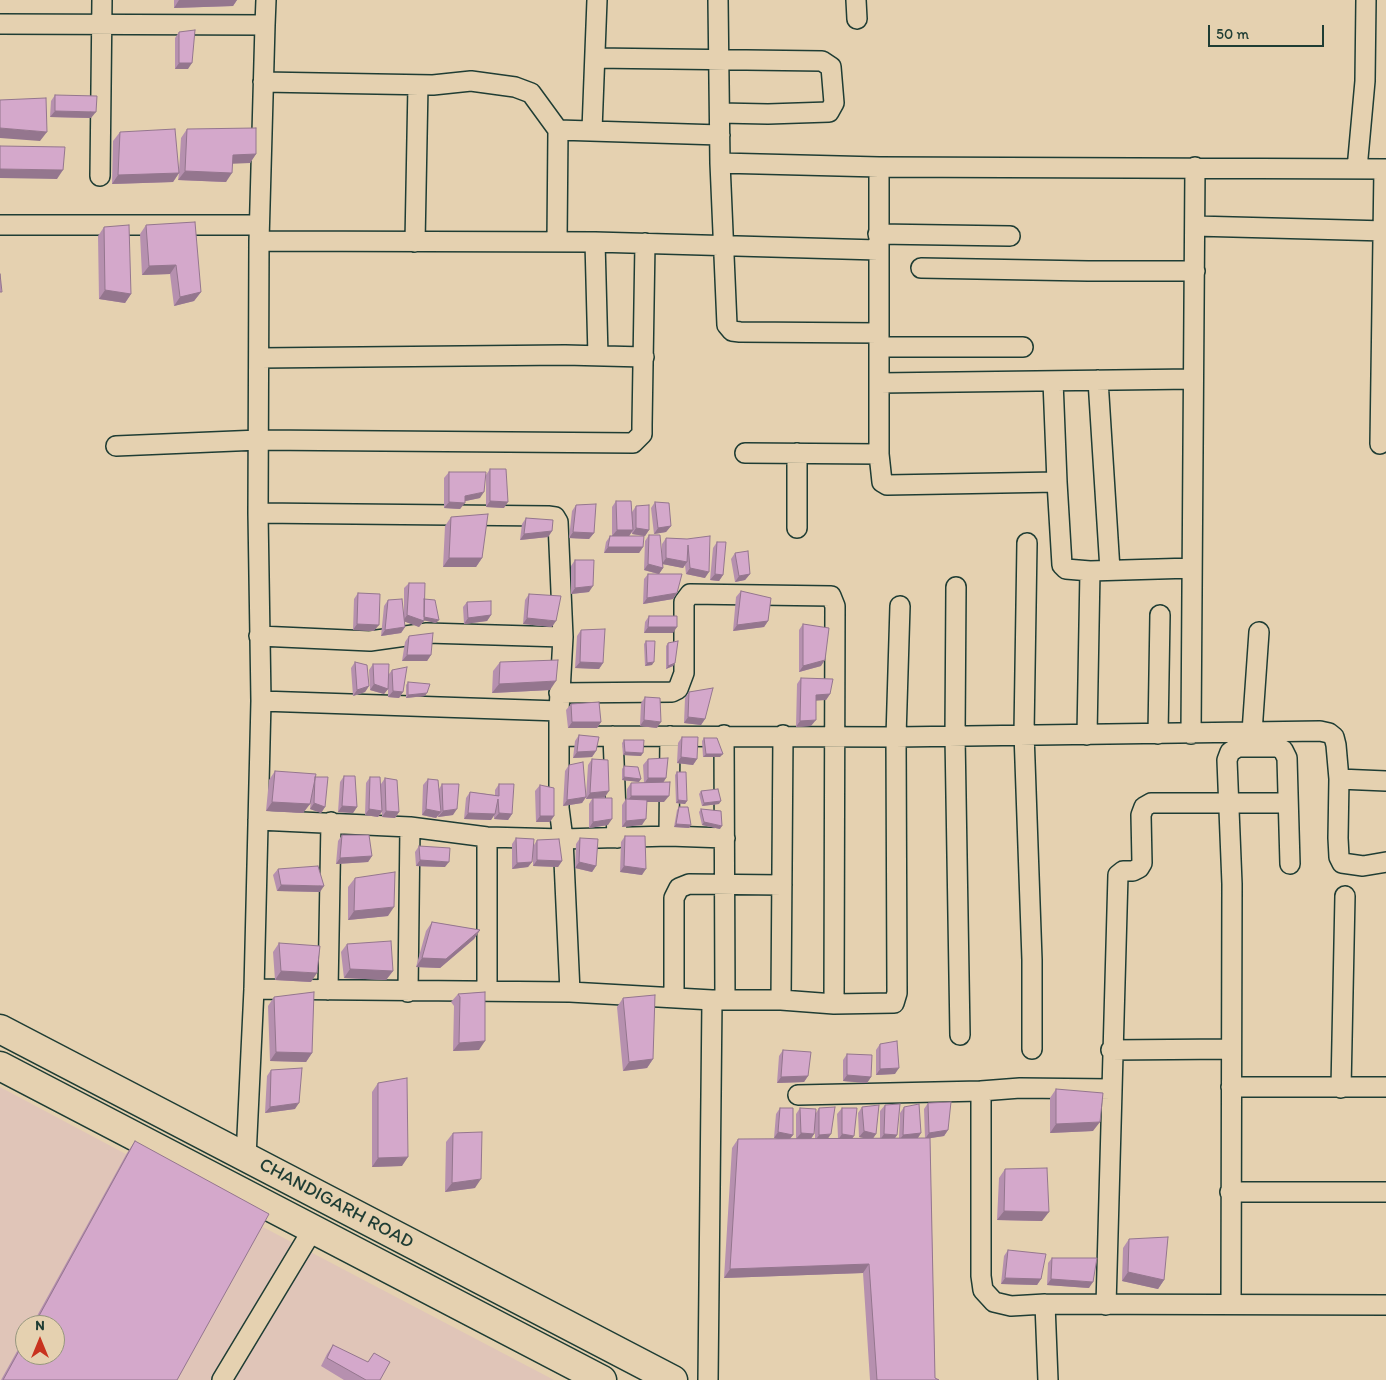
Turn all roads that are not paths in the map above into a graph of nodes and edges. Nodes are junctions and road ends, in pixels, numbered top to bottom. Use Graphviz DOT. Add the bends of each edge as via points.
graph roads {
  1 [pos="102,0"];
  2 [pos="266,0"];
  3 [pos="597,0"];
  4 [pos="718,0"];
  5 [pos="856,0"];
  6 [pos="1366,0"];
  7 [pos="857,20"];
  8 [pos="0,24"];
  9 [pos="102,25"];
  10 [pos="265,25"];
  11 [pos="594,58"];
  12 [pos="718,59"];
  13 [pos="263,82"];
  14 [pos="418,85"];
  15 [pos="720,113"];
  16 [pos="558,130"];
  17 [pos="592,130"];
  18 [pos="720,135"];
  19 [pos="720,163"];
  20 [pos="1195,166"];
  21 [pos="879,167"];
  22 [pos="1357,169"];
  23 [pos="1385,169"];
  24 [pos="100,176"];
  25 [pos="0,225"];
  26 [pos="1195,226"];
  27 [pos="1385,231"];
  28 [pos="259,233"];
  29 [pos="1010,236"];
  30 [pos="415,242"];
  31 [pos="557,242"];
  32 [pos="595,242"];
  33 [pos="878,242"];
  34 [pos="645,243"];
  35 [pos="722,245"];
  36 [pos="921,268"];
  37 [pos="1196,271"];
  38 [pos="879,340"];
  39 [pos="1023,347"];
  40 [pos="598,356"];
  41 [pos="644,357"];
  42 [pos="260,358"];
  43 [pos="1193,379"];
  44 [pos="1098,380"];
  45 [pos="1053,381"];
  46 [pos="880,383"];
  47 [pos="259,440"];
  48 [pos="1380,444"];
  49 [pos="116,446"];
  50 [pos="745,453"];
  51 [pos="797,453"];
  52 [pos="879,454"];
  53 [pos="1057,482"];
  54 [pos="258,513"];
  55 [pos="797,528"];
  56 [pos="1027,542"];
  57 [pos="1192,568"];
  58 [pos="1090,570"];
  59 [pos="1110,570"];
  60 [pos="956,587"];
  61 [pos="900,606"];
  62 [pos="1160,615"];
  63 [pos="1259,632"];
  64 [pos="259,636"];
  65 [pos="563,637"];
  66 [pos="261,701"];
  67 [pos="559,702"];
  68 [pos="1252,732"];
  69 [pos="1024,734"];
  70 [pos="1158,734"];
  71 [pos="1191,734"];
  72 [pos="724,735"];
  73 [pos="783,735"];
  74 [pos="833,735"];
  75 [pos="1088,735"];
  76 [pos="560,736"];
  77 [pos="613,736"];
  78 [pos="670,736"];
  79 [pos="955,736"];
  80 [pos="896,737"];
  81 [pos="1339,779"];
  82 [pos="1386,781"];
  83 [pos="1288,803"];
  84 [pos="1229,804"];
  85 [pos="258,820"];
  86 [pos="331,822"];
  87 [pos="410,827"];
  88 [pos="669,836"];
  89 [pos="487,837"];
  90 [pos="617,838"];
  91 [pos="725,838"];
  92 [pos="563,839"];
  93 [pos="1386,862"];
  94 [pos="1290,864"];
  95 [pos="725,885"];
  96 [pos="782,885"];
  97 [pos="1345,896"];
  98 [pos="254,989"];
  99 [pos="328,990"];
  100 [pos="487,991"];
  101 [pos="408,992"];
  102 [pos="570,992"];
  103 [pos="674,998"];
  104 [pos="719,1000"];
  105 [pos="781,1000"];
  106 [pos="834,1004"];
  107 [pos="0,1029"];
  108 [pos="960,1035"];
  109 [pos="1032,1049"];
  110 [pos="1230,1049"];
  111 [pos="1111,1050"];
  112 [pos="0,1066"];
  113 [pos="1231,1087"];
  114 [pos="1386,1087"];
  115 [pos="1341,1088"];
  116 [pos="1111,1089"];
  117 [pos="981,1090"];
  118 [pos="798,1095"];
  119 [pos="246,1157"];
  120 [pos="1230,1192"];
  121 [pos="1386,1192"];
  122 [pos="312,1229"];
  123 [pos="1045,1304"];
  124 [pos="1106,1304"];
  125 [pos="1231,1304"];
  126 [pos="1386,1305"];
  127 [pos="222,1380"];
  128 [pos="602,1380"];
  129 [pos="672,1380"];
  130 [pos="708,1380"];
  131 [pos="1048,1380"];
  1 -- 9 [label="street"];
  2 -- 10 [label="street"];
  3 -- 11 [label="street"];
  4 -- 12 [label="street"];
  5 -- 7 [label="street"];
  6 -- 22 [label="street" via="1365,80"];
  8 -- 9 [label="street"];
  9 -- 10 [label="street"];
  9 -- 24 [label="street"];
  10 -- 13 [label="street"];
  11 -- 12 [label="street"];
  11 -- 17 [label="street"];
  12 -- 15 [label="street"];
  12 -- 15 [label="street" via="828,63 834,103 829,112 822,114"];
  13 -- 14 [label="street"];
  13 -- 28 [label="street"];
  14 -- 16 [label="street" via="471,81 524,89 538,100"];
  14 -- 30 [label="street"];
  15 -- 18 [label="street"];
  16 -- 17 [label="street"];
  16 -- 31 [label="street"];
  17 -- 18 [label="street"];
  18 -- 19 [label="street"];
  19 -- 21 [label="street"];
  19 -- 35 [label="street"];
  20 -- 21 [label="street"];
  20 -- 22 [label="street"];
  20 -- 26 [label="street"];
  21 -- 33 [label="street"];
  22 -- 23 [label="street"];
  23 -- 27 [label="street"];
  25 -- 28 [label="street"];
  26 -- 27 [label="street"];
  26 -- 37 [label="street"];
  27 -- 48 [label="street"];
  28 -- 30 [label="street"];
  28 -- 42 [label="street"];
  29 -- 33 [label="street"];
  30 -- 31 [label="street"];
  31 -- 32 [label="street"];
  32 -- 34 [label="street"];
  32 -- 40 [label="street"];
  33 -- 35 [label="street"];
  33 -- 38 [label="street"];
  34 -- 35 [label="street"];
  34 -- 41 [label="street"];
  35 -- 38 [label="street" via="726,317 732,330"];
  36 -- 37 [label="street"];
  37 -- 43 [label="street"];
  38 -- 39 [label="street"];
  38 -- 46 [label="street"];
  40 -- 41 [label="street"];
  40 -- 42 [label="street"];
  41 -- 47 [label="street" via="642,434 634,444"];
  42 -- 47 [label="street"];
  43 -- 44 [label="street"];
  43 -- 57 [label="street"];
  44 -- 45 [label="street"];
  44 -- 59 [label="street"];
  45 -- 46 [label="street"];
  45 -- 53 [label="street"];
  46 -- 52 [label="street"];
  47 -- 49 [label="street"];
  47 -- 54 [label="street"];
  50 -- 51 [label="street"];
  51 -- 52 [label="street"];
  51 -- 55 [label="street"];
  52 -- 53 [label="street" via="880,478 887,485"];
  53 -- 58 [label="street" via="1062,565 1066,569"];
  54 -- 64 [label="street"];
  54 -- 65 [label="street" via="555,517 560,529"];
  56 -- 69 [label="street"];
  57 -- 59 [label="street"];
  57 -- 71 [label="street"];
  58 -- 59 [label="street"];
  58 -- 75 [label="street"];
  60 -- 79 [label="street"];
  61 -- 80 [label="street"];
  62 -- 70 [label="street"];
  63 -- 68 [label="street"];
  64 -- 65 [label="street" via="370,641 427,633"];
  64 -- 66 [label="street"];
  65 -- 67 [label="street"];
  66 -- 67 [label="street"];
  66 -- 85 [label="street"];
  67 -- 74 [label="street" via="678,689 684,673 684,602 690,594 831,596 835,606"];
  67 -- 76 [label="street"];
  68 -- 71 [label="street"];
  68 -- 81 [label="street" via="1329,733 1336,745"];
  69 -- 75 [label="street"];
  69 -- 79 [label="street"];
  69 -- 109 [label="street"];
  70 -- 71 [label="street"];
  70 -- 75 [label="street"];
  72 -- 73 [label="street"];
  72 -- 78 [label="street"];
  72 -- 91 [label="street"];
  73 -- 74 [label="street"];
  73 -- 96 [label="street"];
  74 -- 80 [label="street"];
  74 -- 106 [label="street"];
  76 -- 77 [label="street"];
  76 -- 92 [label="street" via="559,808"];
  77 -- 78 [label="street"];
  77 -- 90 [label="street"];
  78 -- 88 [label="street"];
  79 -- 80 [label="street"];
  79 -- 108 [label="street"];
  80 -- 106 [label="street" via="897,998 890,1004"];
  81 -- 82 [label="street"];
  81 -- 93 [label="street" via="1338,838 1342,863 1363,866"];
  83 -- 84 [label="street"];
  83 -- 84 [label="street" via="1287,758 1283,750 1276,747 1238,747 1230,752 1227,760"];
  83 -- 94 [label="street"];
  84 -- 110 [label="street" via="1232,884"];
  84 -- 111 [label="street" via="1151,803 1144,807 1141,815 1142,863 1139,868 1118,875"];
  85 -- 86 [label="street"];
  85 -- 98 [label="street"];
  86 -- 87 [label="street"];
  86 -- 99 [label="street"];
  87 -- 89 [label="street"];
  87 -- 101 [label="street"];
  88 -- 90 [label="street"];
  88 -- 91 [label="street"];
  89 -- 92 [label="street"];
  89 -- 100 [label="street"];
  90 -- 92 [label="street"];
  91 -- 95 [label="street"];
  92 -- 102 [label="street"];
  95 -- 96 [label="street"];
  95 -- 103 [label="street" via="689,884 679,888 674,898"];
  95 -- 104 [label="street"];
  96 -- 105 [label="street"];
  97 -- 115 [label="street"];
  98 -- 99 [label="street"];
  98 -- 119 [label="street"];
  99 -- 101 [label="street"];
  100 -- 101 [label="street"];
  100 -- 102 [label="street"];
  102 -- 103 [label="street"];
  103 -- 104 [label="street"];
  104 -- 105 [label="street"];
  104 -- 130 [label="street"];
  105 -- 106 [label="street"];
  107 -- 119 [label="main road, CHANDIGARH ROAD"];
  110 -- 111 [label="street"];
  110 -- 113 [label="street"];
  111 -- 116 [label="street"];
  112 -- 122 [label="main road, CHANDIGARH ROAD"];
  113 -- 115 [label="street"];
  113 -- 120 [label="street"];
  114 -- 115 [label="street"];
  116 -- 117 [label="street"];
  116 -- 124 [label="street"];
  117 -- 118 [label="street"];
  117 -- 123 [label="street" via="980,1276 983,1290 994,1302 1011,1306"];
  119 -- 129 [label="main road, CHANDIGARH ROAD"];
  120 -- 121 [label="street"];
  120 -- 125 [label="street"];
  122 -- 127 [label="street"];
  122 -- 128 [label="main road, CHANDIGARH ROAD"];
  123 -- 124 [label="street"];
  123 -- 131 [label="street"];
  124 -- 125 [label="street"];
  125 -- 126 [label="street"];
}
